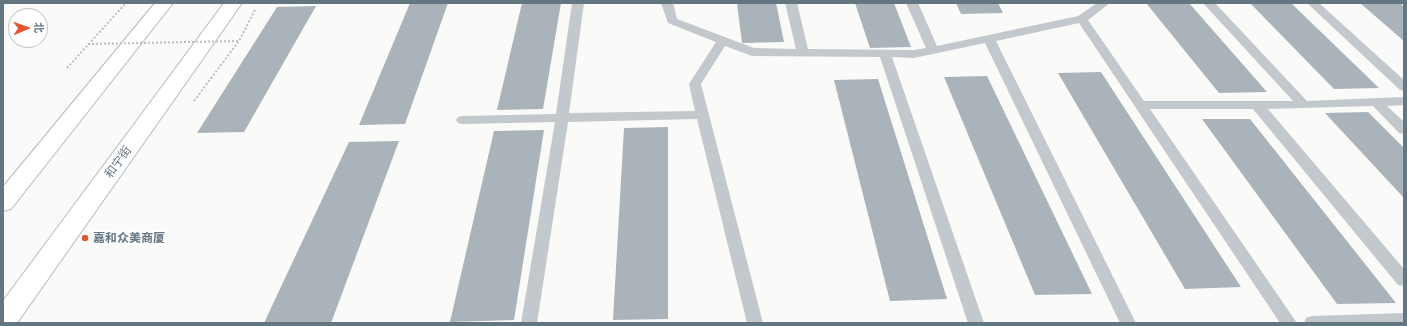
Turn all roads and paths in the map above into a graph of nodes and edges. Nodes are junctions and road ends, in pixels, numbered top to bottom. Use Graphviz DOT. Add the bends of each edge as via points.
graph roads {
  1 [pos="126,3"];
  2 [pos="164,3"];
  3 [pos="233,3"];
  4 [pos="578,3"];
  5 [pos="667,3"];
  6 [pos="791,3"];
  7 [pos="912,3"];
  8 [pos="1104,3"];
  9 [pos="1209,3"];
  10 [pos="1313,3"];
  11 [pos="255,10"];
  12 [pos="1082,19"];
  13 [pos="989,39"];
  14 [pos="239,41"];
  15 [pos="722,41"];
  16 [pos="88,44"];
  17 [pos="933,50"];
  18 [pos="803,53"];
  19 [pos="885,54"];
  20 [pos="67,68"];
  21 [pos="1404,87"];
  22 [pos="194,101"];
  23 [pos="1404,101"];
  24 [pos="1376,102"];
  25 [pos="1257,105"];
  26 [pos="1304,105"];
  27 [pos="1141,106"];
  28 [pos="703,115"];
  29 [pos="562,118"];
  30 [pos="463,120"];
  31 [pos="1404,130"];
  32 [pos="3,203"];
  33 [pos="1404,280"];
  34 [pos="1404,320"];
  35 [pos="3,322"];
  36 [pos="529,323"];
  37 [pos="755,323"];
  38 [pos="976,323"];
  39 [pos="1128,323"];
  40 [pos="1289,323"];
  41 [pos="1312,323"];
  1 -- 16 [label="path"];
  2 -- 32 [label="main road"];
  3 -- 35 [label="main road, 和宁街"];
  4 -- 29 [label="lane"];
  5 -- 15 [label="lane" via="672,21"];
  6 -- 18 [label="lane"];
  7 -- 17 [label="lane"];
  8 -- 12 [label="lane"];
  9 -- 26 [label="lane"];
  10 -- 21 [label="lane"];
  11 -- 14 [label="path"];
  12 -- 13 [label="lane"];
  12 -- 27 [label="lane"];
  13 -- 17 [label="lane"];
  13 -- 39 [label="lane"];
  14 -- 16 [label="path, bridge"];
  14 -- 22 [label="path"];
  15 -- 18 [label="lane" via="752,52"];
  15 -- 28 [label="lane" via="695,84"];
  16 -- 20 [label="path"];
  17 -- 19 [label="lane" via="914,54"];
  18 -- 19 [label="lane"];
  19 -- 38 [label="lane"];
  23 -- 24 [label="lane"];
  24 -- 26 [label="lane"];
  24 -- 31 [label="lane"];
  25 -- 26 [label="lane"];
  25 -- 27 [label="lane"];
  25 -- 33 [label="lane"];
  27 -- 40 [label="lane"];
  28 -- 29 [label="lane"];
  28 -- 37 [label="lane"];
  29 -- 30 [label="lane"];
  29 -- 36 [label="lane"];
  34 -- 41 [label="lane"];
}
